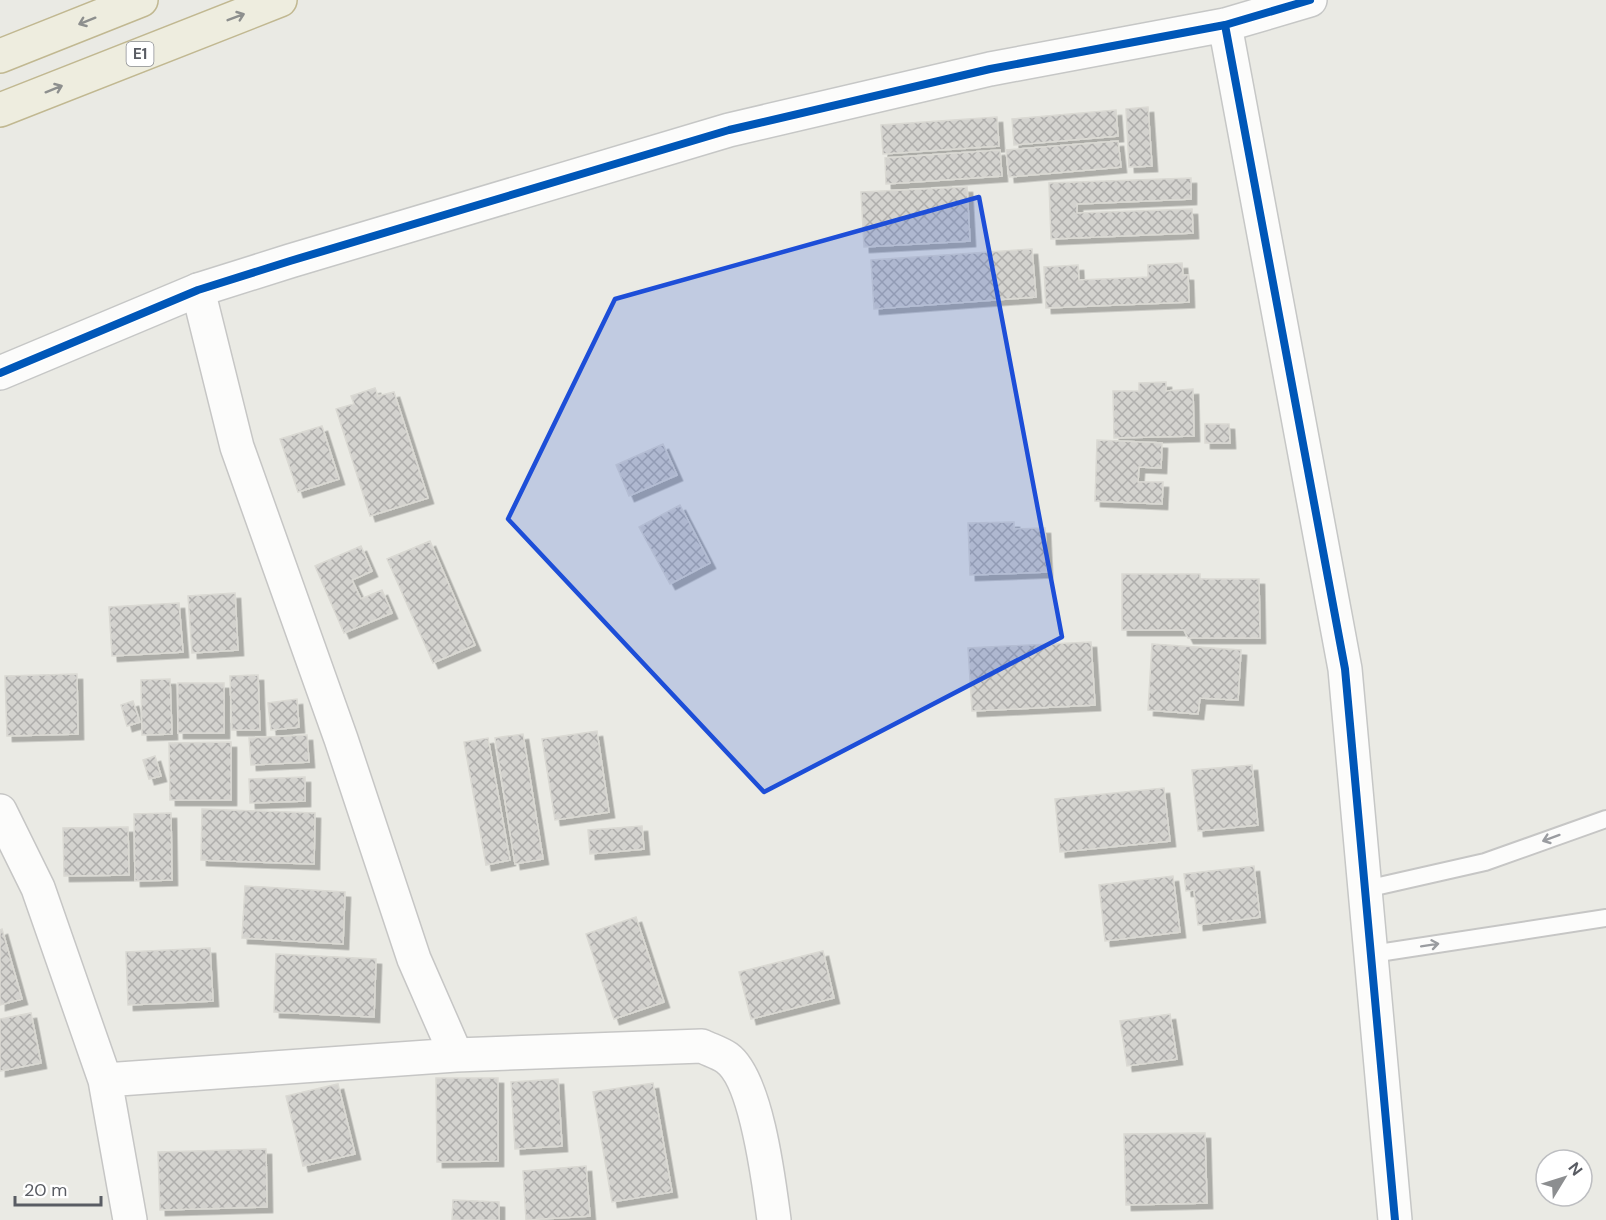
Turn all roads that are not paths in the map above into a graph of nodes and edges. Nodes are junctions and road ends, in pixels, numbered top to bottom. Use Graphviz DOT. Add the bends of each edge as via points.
graph roads {
  1 [pos="141,0"];
  2 [pos="280,0"];
  3 [pos="1310,0"];
  4 [pos="1226,26"];
  5 [pos="0,56"];
  6 [pos="0,110"];
  7 [pos="198,290"];
  8 [pos="0,372"];
  9 [pos="0,811"];
  10 [pos="1606,819"];
  11 [pos="1366,889"];
  12 [pos="1606,918"];
  13 [pos="1372,954"];
  14 [pos="456,1055"];
  15 [pos="105,1080"];
  16 [pos="130,1220"];
  17 [pos="774,1220"];
  18 [pos="1395,1220"];
  1 -- 5 [label="highway, one-way"];
  6 -- 2 [label="highway, E1, one-way"];
  3 -- 4 [label="street"];
  4 -- 7 [label="street" via="990,69 729,130"];
  4 -- 11 [label="street" via="1346,669"];
  7 -- 8 [label="street"];
  7 -- 14 [label="street" via="244,468 414,959"];
  9 -- 15 [label="street" via="38,888"];
  10 -- 11 [label="lane, one-way" via="1485,862"];
  11 -- 13 [label="street"];
  13 -- 12 [label="lane, one-way"];
  13 -- 18 [label="street"];
  14 -- 15 [label="street"];
  14 -- 17 [label="street" via="702,1046 728,1059 746,1085 764,1149"];
  15 -- 16 [label="street"];
}
